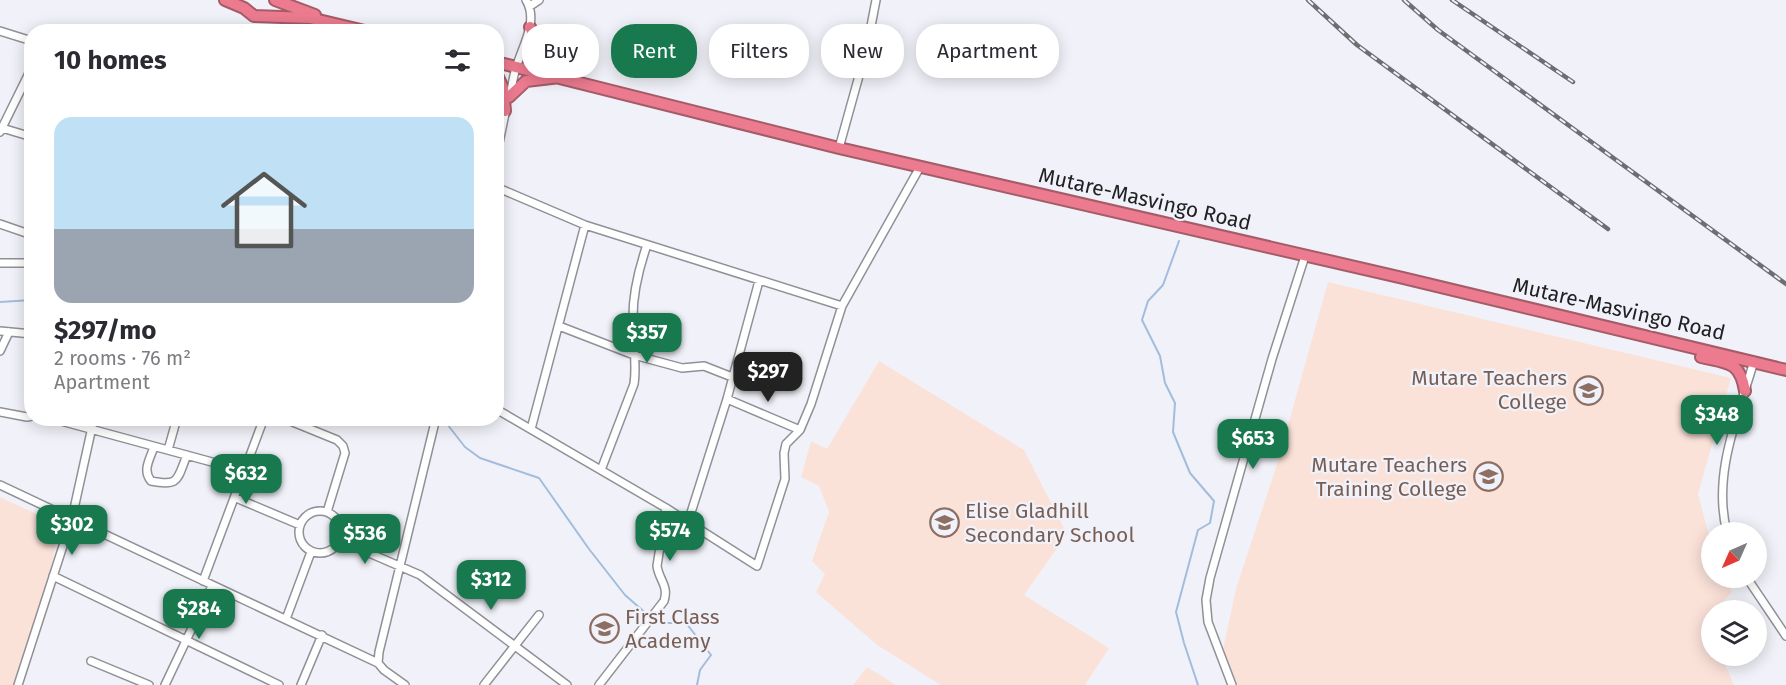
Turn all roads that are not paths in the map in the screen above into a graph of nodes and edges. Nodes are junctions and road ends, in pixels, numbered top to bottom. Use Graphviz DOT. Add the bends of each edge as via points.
graph roads {
  1 [pos="225,0"];
  2 [pos="273,0"];
  3 [pos="539,0"];
  4 [pos="876,0"];
  5 [pos="528,3"];
  6 [pos="244,4"];
  7 [pos="265,16"];
  8 [pos="326,21"];
  9 [pos="338,24"];
  10 [pos="530,24"];
  11 [pos="0,32"];
  12 [pos="24,39"];
  13 [pos="522,50"];
  14 [pos="504,64"];
  15 [pos="516,67"];
  16 [pos="522,68"];
  17 [pos="552,78"];
  18 [pos="564,78"];
  19 [pos="24,83"];
  20 [pos="504,88"];
  21 [pos="509,97"];
  22 [pos="505,111"];
  23 [pos="504,116"];
  24 [pos="1,130"];
  25 [pos="24,135"];
  26 [pos="839,148"];
  27 [pos="920,167"];
  28 [pos="504,191"];
  29 [pos="0,224"];
  30 [pos="585,225"];
  31 [pos="24,232"];
  32 [pos="646,245"];
  33 [pos="1305,256"];
  34 [pos="0,263"];
  35 [pos="24,263"];
  36 [pos="759,280"];
  37 [pos="842,306"];
  38 [pos="559,326"];
  39 [pos="0,331"];
  40 [pos="9,332"];
  41 [pos="24,333"];
  42 [pos="1657,340"];
  43 [pos="0,351"];
  44 [pos="634,356"];
  45 [pos="1754,361"];
  46 [pos="1786,370"];
  47 [pos="732,377"];
  48 [pos="1745,391"];
  49 [pos="727,399"];
  50 [pos="0,412"];
  51 [pos="504,414"];
  52 [pos="24,416"];
  53 [pos="81,426"];
  54 [pos="93,426"];
  55 [pos="175,426"];
  56 [pos="261,426"];
  57 [pos="303,426"];
  58 [pos="434,426"];
  59 [pos="92,429"];
  60 [pos="531,429"];
  61 [pos="800,430"];
  62 [pos="154,447"];
  63 [pos="168,450"];
  64 [pos="187,455"];
  65 [pos="601,470"];
  66 [pos="245,471"];
  67 [pos="0,486"];
  68 [pos="236,498"];
  69 [pos="666,508"];
  70 [pos="327,512"];
  71 [pos="72,518"];
  72 [pos="688,522"];
  73 [pos="1725,522"];
  74 [pos="300,525"];
  75 [pos="339,540"];
  76 [pos="311,552"];
  77 [pos="400,566"];
  78 [pos="52,576"];
  79 [pos="203,581"];
  80 [pos="212,586"];
  81 [pos="1754,588"];
  82 [pos="539,615"];
  83 [pos="286,619"];
  84 [pos="322,636"];
  85 [pos="1786,636"];
  86 [pos="185,641"];
  87 [pos="516,645"];
  88 [pos="91,661"];
  89 [pos="378,663"];
  90 [pos="21,684"];
  91 [pos="149,685"];
  92 [pos="165,685"];
  93 [pos="279,685"];
  94 [pos="301,685"];
  95 [pos="405,685"];
  96 [pos="484,685"];
  97 [pos="567,685"];
  98 [pos="599,685"];
  99 [pos="1233,685"];
  1 -- 6 [label="highway"];
  2 -- 7 [label="highway"];
  2 -- 8 [label="highway"];
  3 -- 5 [label="street"];
  4 -- 26 [label="street"];
  5 -- 10 [label="street"];
  6 -- 7 [label="highway" via="254,16"];
  7 -- 8 [label="highway"];
  8 -- 9 [label="highway"];
  11 -- 12 [label="street"];
  13 -- 15 [label="street"];
  14 -- 15 [label="highway, Mutare-Masvingo Road"];
  15 -- 16 [label="highway, Mutare-Masvingo Road"];
  15 -- 21 [label="street"];
  17 -- 21 [label="highway" via="526,81"];
  18 -- 26 [label="highway, Mutare-Masvingo Road"];
  19 -- 24 [label="street"];
  20 -- 22 [label="highway"];
  21 -- 22 [label="street"];
  22 -- 23 [label="street"];
  24 -- 25 [label="street"];
  26 -- 27 [label="highway, Mutare-Masvingo Road"];
  27 -- 33 [label="highway, Mutare-Masvingo Road"];
  27 -- 37 [label="street"];
  28 -- 30 [label="street"];
  29 -- 31 [label="street"];
  30 -- 32 [label="street"];
  30 -- 38 [label="street"];
  32 -- 36 [label="street"];
  32 -- 44 [label="street" via="634,298"];
  33 -- 42 [label="highway, Mutare-Masvingo Road"];
  33 -- 99 [label="street" via="1272,359 1206,600 1208,622"];
  34 -- 35 [label="street"];
  36 -- 37 [label="street"];
  36 -- 47 [label="street"];
  37 -- 61 [label="street"];
  38 -- 44 [label="street"];
  38 -- 60 [label="street"];
  39 -- 40 [label="street"];
  40 -- 41 [label="street"];
  40 -- 43 [label="street"];
  42 -- 45 [label="highway, Mutare-Masvingo Road"];
  42 -- 48 [label="highway" via="1667,349 1735,366"];
  44 -- 47 [label="street" via="682,368 704,366"];
  44 -- 65 [label="street" via="634,384"];
  45 -- 46 [label="highway, Mutare-Masvingo Road"];
  45 -- 48 [label="street"];
  47 -- 49 [label="street"];
  48 -- 73 [label="street" via="1722,482"];
  49 -- 61 [label="street"];
  49 -- 72 [label="street"];
  50 -- 52 [label="street"];
  51 -- 60 [label="street"];
  53 -- 59 [label="street"];
  54 -- 59 [label="street"];
  55 -- 63 [label="street"];
  56 -- 66 [label="street"];
  57 -- 70 [label="street" via="337,440 345,449"];
  58 -- 77 [label="street"];
  59 -- 62 [label="street"];
  59 -- 71 [label="street"];
  60 -- 65 [label="street"];
  61 -- 72 [label="street" via="786,444 785,480 757,566"];
  62 -- 63 [label="street"];
  62 -- 64 [label="street" via="146,468 151,482 173,482"];
  63 -- 64 [label="street"];
  64 -- 66 [label="street"];
  65 -- 69 [label="street"];
  66 -- 68 [label="street"];
  67 -- 71 [label="street"];
  68 -- 74 [label="street"];
  68 -- 79 [label="street"];
  69 -- 72 [label="street"];
  69 -- 98 [label="street" via="657,566 666,597"];
  70 -- 74 [label="street" via="309,514"];
  70 -- 75 [label="street" via="339,524"];
  71 -- 78 [label="street"];
  71 -- 79 [label="street"];
  74 -- 76 [label="street" via="299,538"];
  75 -- 76 [label="street" via="330,551"];
  75 -- 77 [label="street"];
  76 -- 83 [label="street"];
  77 -- 87 [label="street" via="420,574"];
  77 -- 89 [label="street"];
  78 -- 86 [label="street"];
  78 -- 90 [label="street"];
  79 -- 80 [label="street"];
  80 -- 83 [label="street"];
  80 -- 86 [label="street"];
  81 -- 85 [label="street"];
  82 -- 87 [label="street"];
  83 -- 84 [label="street"];
  84 -- 89 [label="street"];
  84 -- 94 [label="street"];
  86 -- 92 [label="street"];
  86 -- 93 [label="street"];
  87 -- 96 [label="street"];
  87 -- 97 [label="street"];
  88 -- 91 [label="street"];
  89 -- 95 [label="street"];
}
